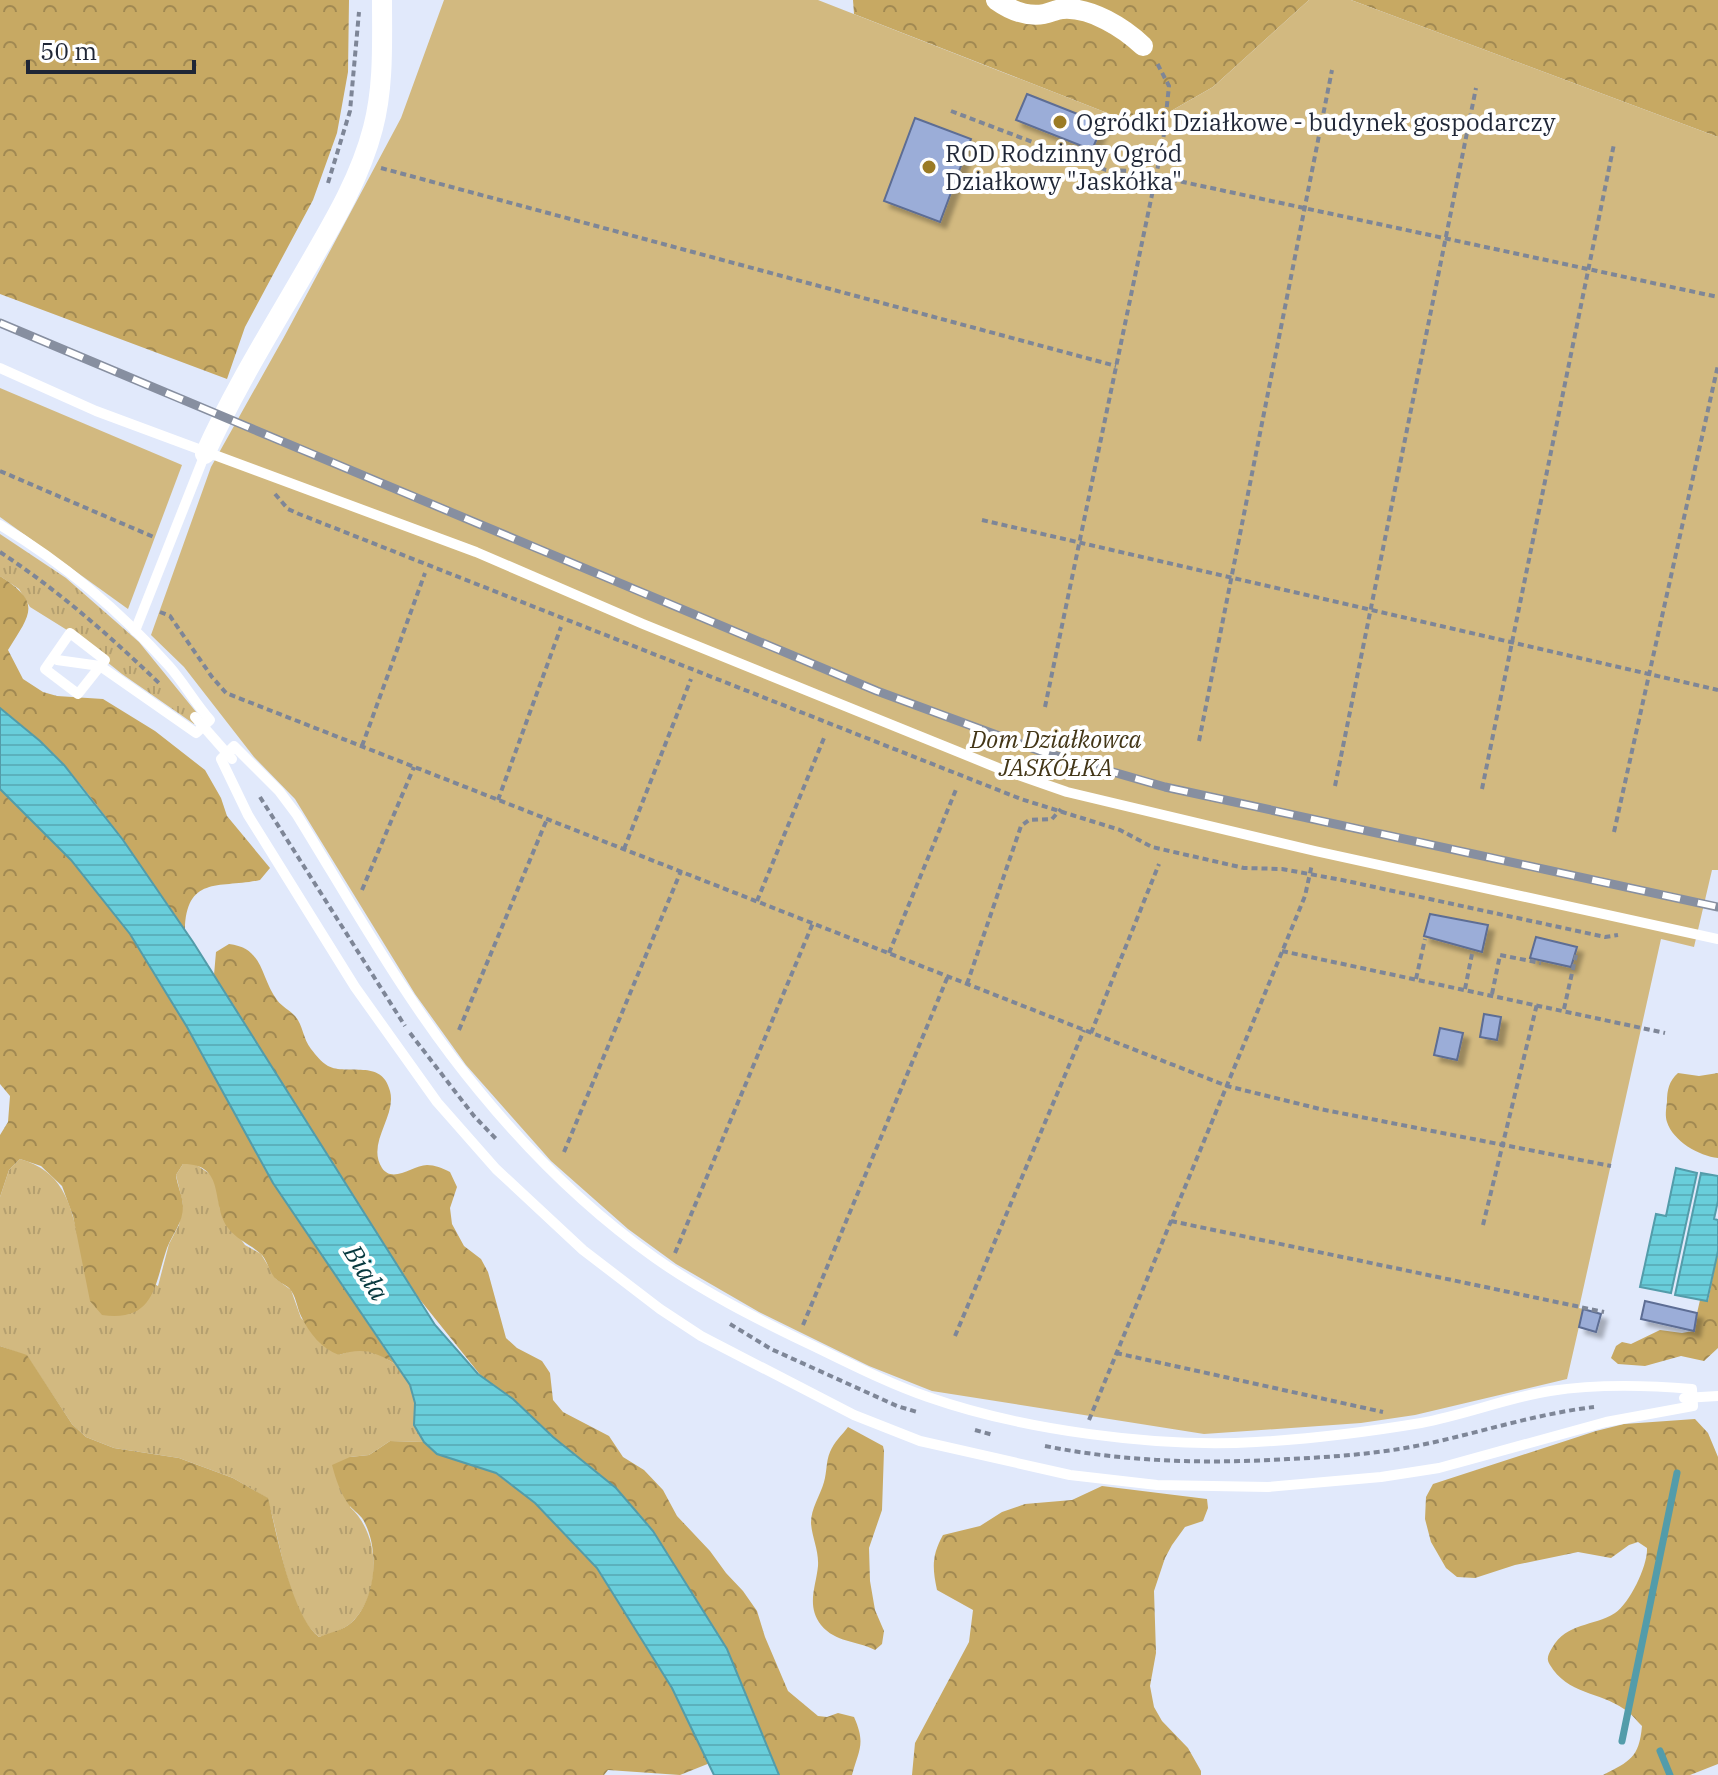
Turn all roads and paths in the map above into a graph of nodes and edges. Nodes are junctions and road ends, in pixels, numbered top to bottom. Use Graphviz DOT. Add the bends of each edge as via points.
graph roads {
  1 [pos="382,0"];
  2 [pos="996,0"];
  3 [pos="359,9"];
  4 [pos="1143,46"];
  5 [pos="1332,70"];
  6 [pos="1476,88"];
  7 [pos="951,111"];
  8 [pos="1163,142"];
  9 [pos="1614,144"];
  10 [pos="362,163"];
  11 [pos="1132,171"];
  12 [pos="1156,176"];
  13 [pos="327,184"];
  14 [pos="1304,208"];
  15 [pos="1445,238"];
  16 [pos="1589,270"];
  17 [pos="1718,297"];
  18 [pos="1718,365"];
  19 [pos="1116,366"];
  20 [pos="0,368"];
  21 [pos="1716,388"];
  22 [pos="205,454"];
  23 [pos="0,471"];
  24 [pos="982,520"];
  25 [pos="0,525"];
  26 [pos="1079,542"];
  27 [pos="169,544"];
  28 [pos="0,552"];
  29 [pos="425,573"];
  30 [pos="1231,577"];
  31 [pos="1371,609"];
  32 [pos="170,616"];
  33 [pos="561,627"];
  34 [pos="135,631"];
  35 [pos="1512,643"];
  36 [pos="57,660"];
  37 [pos="100,666"];
  38 [pos="1649,676"];
  39 [pos="691,679"];
  40 [pos="161,684"];
  41 [pos="1718,690"];
  42 [pos="1045,707"];
  43 [pos="195,717"];
  44 [pos="203,726"];
  45 [pos="824,738"];
  46 [pos="1199,741"];
  47 [pos="362,746"];
  48 [pos="230,756"];
  49 [pos="414,767"];
  50 [pos="1335,786"];
  51 [pos="957,787"];
  52 [pos="1482,789"];
  53 [pos="1067,792"];
  54 [pos="259,797"];
  55 [pos="498,800"];
  56 [pos="547,819"];
  57 [pos="1614,832"];
  58 [pos="624,849"];
  59 [pos="1315,851"];
  60 [pos="1159,864"];
  61 [pos="681,871"];
  62 [pos="360,894"];
  63 [pos="757,901"];
  64 [pos="813,923"];
  65 [pos="1425,939"];
  66 [pos="1718,939"];
  67 [pos="1282,951"];
  68 [pos="889,953"];
  69 [pos="1472,954"];
  70 [pos="1576,955"];
  71 [pos="1541,963"];
  72 [pos="948,976"];
  73 [pos="1416,979"];
  74 [pos="967,984"];
  75 [pos="1465,989"];
  76 [pos="1492,994"];
  77 [pos="1537,1004"];
  78 [pos="1564,1009"];
  79 [pos="459,1030"];
  80 [pos="1084,1030"];
  81 [pos="1091,1033"];
  82 [pos="1665,1033"];
  83 [pos="1227,1086"];
  84 [pos="1501,1145"];
  85 [pos="505,1148"];
  86 [pos="564,1152"];
  87 [pos="1611,1166"];
  88 [pos="1171,1221"];
  89 [pos="1483,1225"];
  90 [pos="674,1256"];
  91 [pos="1604,1312"];
  92 [pos="720,1318"];
  93 [pos="802,1328"];
  94 [pos="955,1336"];
  95 [pos="1116,1353"];
  96 [pos="1688,1398"];
  97 [pos="1717,1399"];
  98 [pos="1594,1407"];
  99 [pos="1389,1414"];
  100 [pos="926,1415"];
  101 [pos="1086,1426"];
  102 [pos="970,1428"];
  103 [pos="998,1436"];
  104 [pos="1039,1444"];
  1 -- 10 [label="street" via="380,86"];
  2 -- 4 [label="street" via="1028,15 1063,9 1086,13"];
  3 -- 13 [label="path" via="350,111"];
  4 -- 8 [label="path" via="1169,86"];
  5 -- 14 [label="path"];
  6 -- 15 [label="path"];
  7 -- 11 [label="path" via="1106,170"];
  8 -- 11 [label="path"];
  8 -- 12 [label="path"];
  9 -- 16 [label="path"];
  10 -- 19 [label="path"];
  10 -- 22 [label="street"];
  11 -- 12 [label="path"];
  12 -- 14 [label="path"];
  12 -- 19 [label="path"];
  14 -- 15 [label="path"];
  14 -- 30 [label="path"];
  15 -- 16 [label="path"];
  15 -- 31 [label="path"];
  16 -- 17 [label="path"];
  16 -- 35 [label="path"];
  18 -- 21 [label="path"];
  19 -- 26 [label="path"];
  20 -- 22 [label="lane"];
  21 -- 38 [label="path"];
  22 -- 27 [label="lane"];
  22 -- 53 [label="lane" via="476,552"];
  23 -- 27 [label="path"];
  24 -- 26 [label="path"];
  25 -- 34 [label="lane" via="85,584"];
  26 -- 30 [label="path"];
  26 -- 42 [label="path"];
  27 -- 34 [label="lane"];
  28 -- 40 [label="path" via="104,630"];
  29 -- 47 [label="path"];
  30 -- 31 [label="path"];
  30 -- 46 [label="path"];
  31 -- 35 [label="path"];
  31 -- 50 [label="path"];
  32 -- 47 [label="path" via="226,693"];
  33 -- 55 [label="path"];
  34 -- 44 [label="lane" via="171,667 210,720"];
  35 -- 38 [label="path"];
  35 -- 52 [label="path"];
  36 -- 37 [label="lane"];
  37 -- 37 [label="lane" via="105,660 70,633 45,669 78,694"];
  37 -- 44 [label="lane" via="196,733"];
  38 -- 41 [label="path"];
  38 -- 57 [label="path"];
  39 -- 58 [label="path"];
  43 -- 44 [label="lane"];
  44 -- 48 [label="lane"];
  45 -- 63 [label="path"];
  47 -- 49 [label="path"];
  48 -- 96 [label="lane" via="234,746 279,791 424,1019 480,1093 548,1166 656,1259 773,1327 877,1376 996,1416 1090,1434 1172,1441 1252,1442 1348,1434 1426,1422 1551,1391 1692,1389"];
  48 -- 96 [label="lane" via="221,759 248,815 355,987 437,1102 496,1169 583,1250 660,1309 701,1336 854,1415 920,1441 1070,1475 1157,1485 1268,1487 1439,1468 1606,1422 1693,1406"];
  49 -- 55 [label="path"];
  49 -- 62 [label="path"];
  51 -- 68 [label="path"];
  53 -- 59 [label="lane"];
  53 -- 74 [label="path" via="1052,819 1029,820 1021,826"];
  54 -- 85 [label="path" via="406,1027"];
  55 -- 56 [label="path"];
  56 -- 58 [label="path"];
  56 -- 79 [label="path"];
  58 -- 61 [label="path"];
  59 -- 66 [label="lane"];
  59 -- 67 [label="path" via="1305,896"];
  60 -- 81 [label="path"];
  61 -- 63 [label="path"];
  61 -- 86 [label="path"];
  63 -- 64 [label="path"];
  64 -- 68 [label="path"];
  64 -- 90 [label="path"];
  65 -- 73 [label="path"];
  67 -- 73 [label="path"];
  67 -- 83 [label="path"];
  68 -- 72 [label="path"];
  69 -- 75 [label="path"];
  70 -- 78 [label="path"];
  71 -- 76 [label="path" via="1500,955"];
  72 -- 74 [label="path"];
  72 -- 93 [label="path"];
  73 -- 75 [label="path"];
  74 -- 80 [label="path"];
  75 -- 76 [label="path"];
  76 -- 77 [label="path"];
  77 -- 78 [label="path"];
  77 -- 84 [label="path"];
  78 -- 82 [label="path"];
  80 -- 81 [label="path"];
  80 -- 94 [label="path"];
  81 -- 83 [label="path"];
  83 -- 84 [label="path"];
  83 -- 88 [label="path"];
  84 -- 87 [label="path"];
  84 -- 89 [label="path"];
  88 -- 91 [label="path"];
  88 -- 95 [label="path"];
  92 -- 100 [label="path" via="771,1349"];
  95 -- 99 [label="path"];
  95 -- 101 [label="path"];
  96 -- 97 [label="lane"];
  98 -- 104 [label="path" via="1419,1446 1343,1457 1167,1461"];
  102 -- 103 [label="path"];
}
